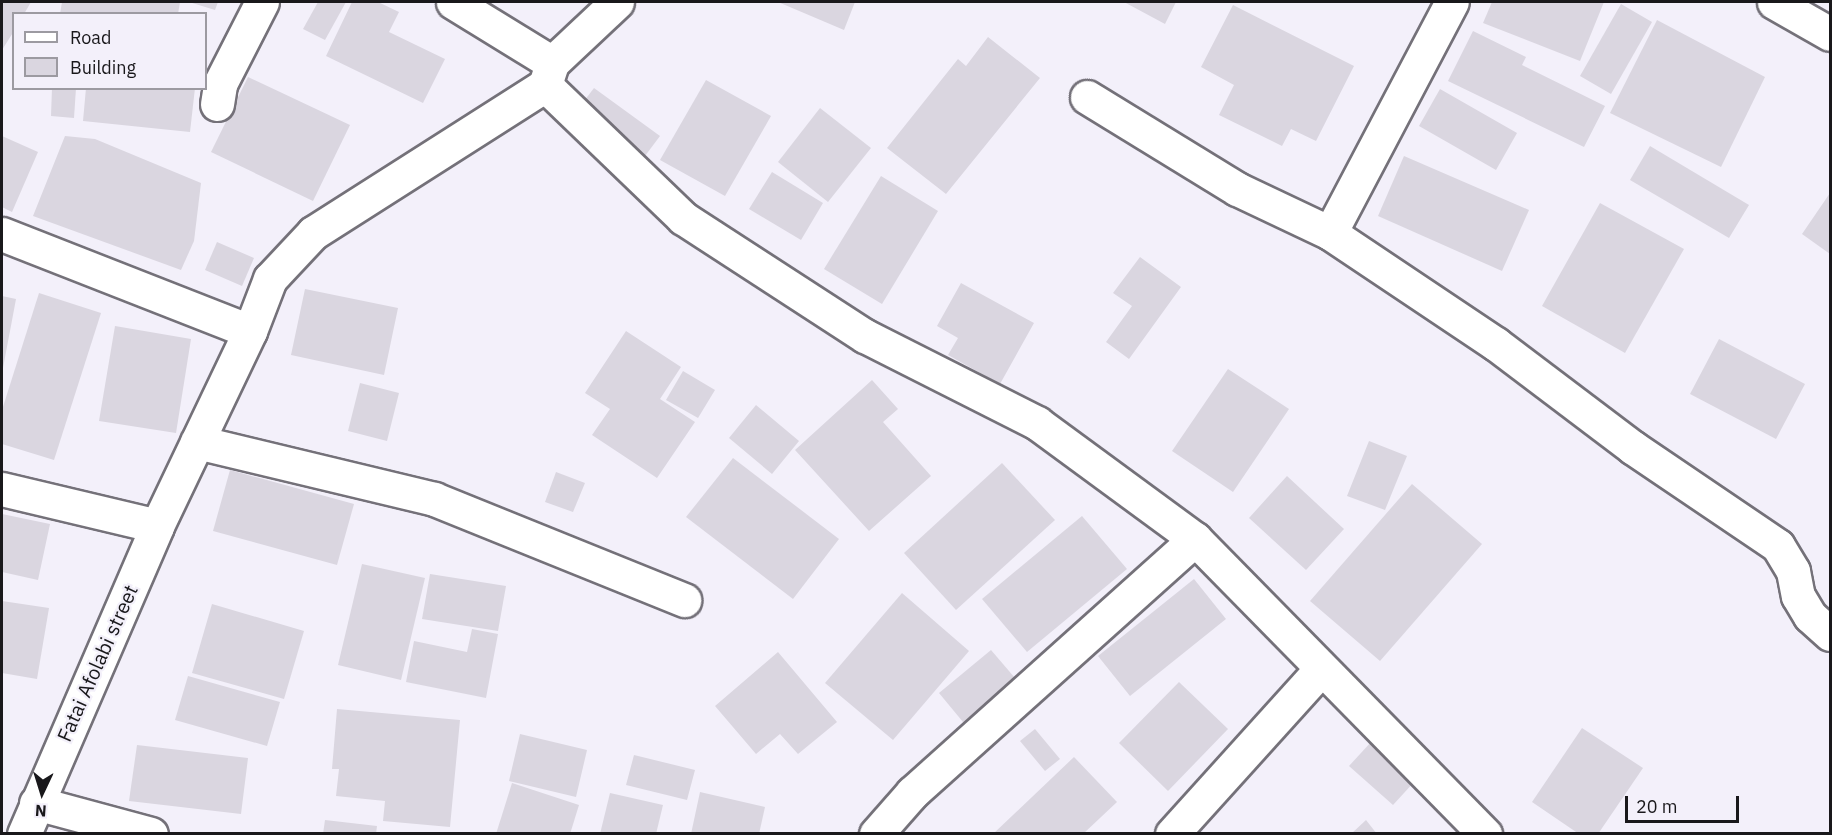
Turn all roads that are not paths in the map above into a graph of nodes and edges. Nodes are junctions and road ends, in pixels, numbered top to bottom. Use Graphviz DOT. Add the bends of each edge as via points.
graph roads {
  1 [pos="262,2"];
  2 [pos="453,2"];
  3 [pos="617,2"];
  4 [pos="1452,2"];
  5 [pos="1774,2"];
  6 [pos="1830,34"];
  7 [pos="549,74"];
  8 [pos="1087,97"];
  9 [pos="217,104"];
  10 [pos="1330,232"];
  11 [pos="2,234"];
  12 [pos="250,331"];
  13 [pos="197,442"];
  14 [pos="2,489"];
  15 [pos="157,526"];
  16 [pos="1195,539"];
  17 [pos="684,600"];
  18 [pos="1830,634"];
  19 [pos="1321,669"];
  20 [pos="36,803"];
  21 [pos="24,834"];
  22 [pos="151,834"];
  23 [pos="876,834"];
  24 [pos="1172,834"];
  25 [pos="1485,834"];
  1 -- 9 [label="street" via="220,84"];
  2 -- 7 [label="street"];
  3 -- 7 [label="street, Fatai Afolabi street"];
  4 -- 10 [label="street"];
  5 -- 6 [label="street"];
  7 -- 12 [label="street, Fatai Afolabi street" via="313,233 270,279"];
  7 -- 16 [label="street" via="683,218 865,336 1037,423"];
  8 -- 10 [label="street" via="1237,189"];
  10 -- 18 [label="street" via="1496,344 1632,447 1778,546 1793,571 1798,596 1810,616"];
  11 -- 12 [label="street"];
  12 -- 13 [label="street, Fatai Afolabi street"];
  13 -- 15 [label="street, Fatai Afolabi street"];
  13 -- 17 [label="street" via="434,499"];
  14 -- 15 [label="street"];
  15 -- 20 [label="street, Fatai Afolabi street"];
  16 -- 19 [label="street"];
  16 -- 23 [label="street" via="912,793"];
  19 -- 24 [label="street"];
  19 -- 25 [label="street"];
  20 -- 21 [label="street, Fatai Afolabi street"];
  20 -- 22 [label="street"];
}
